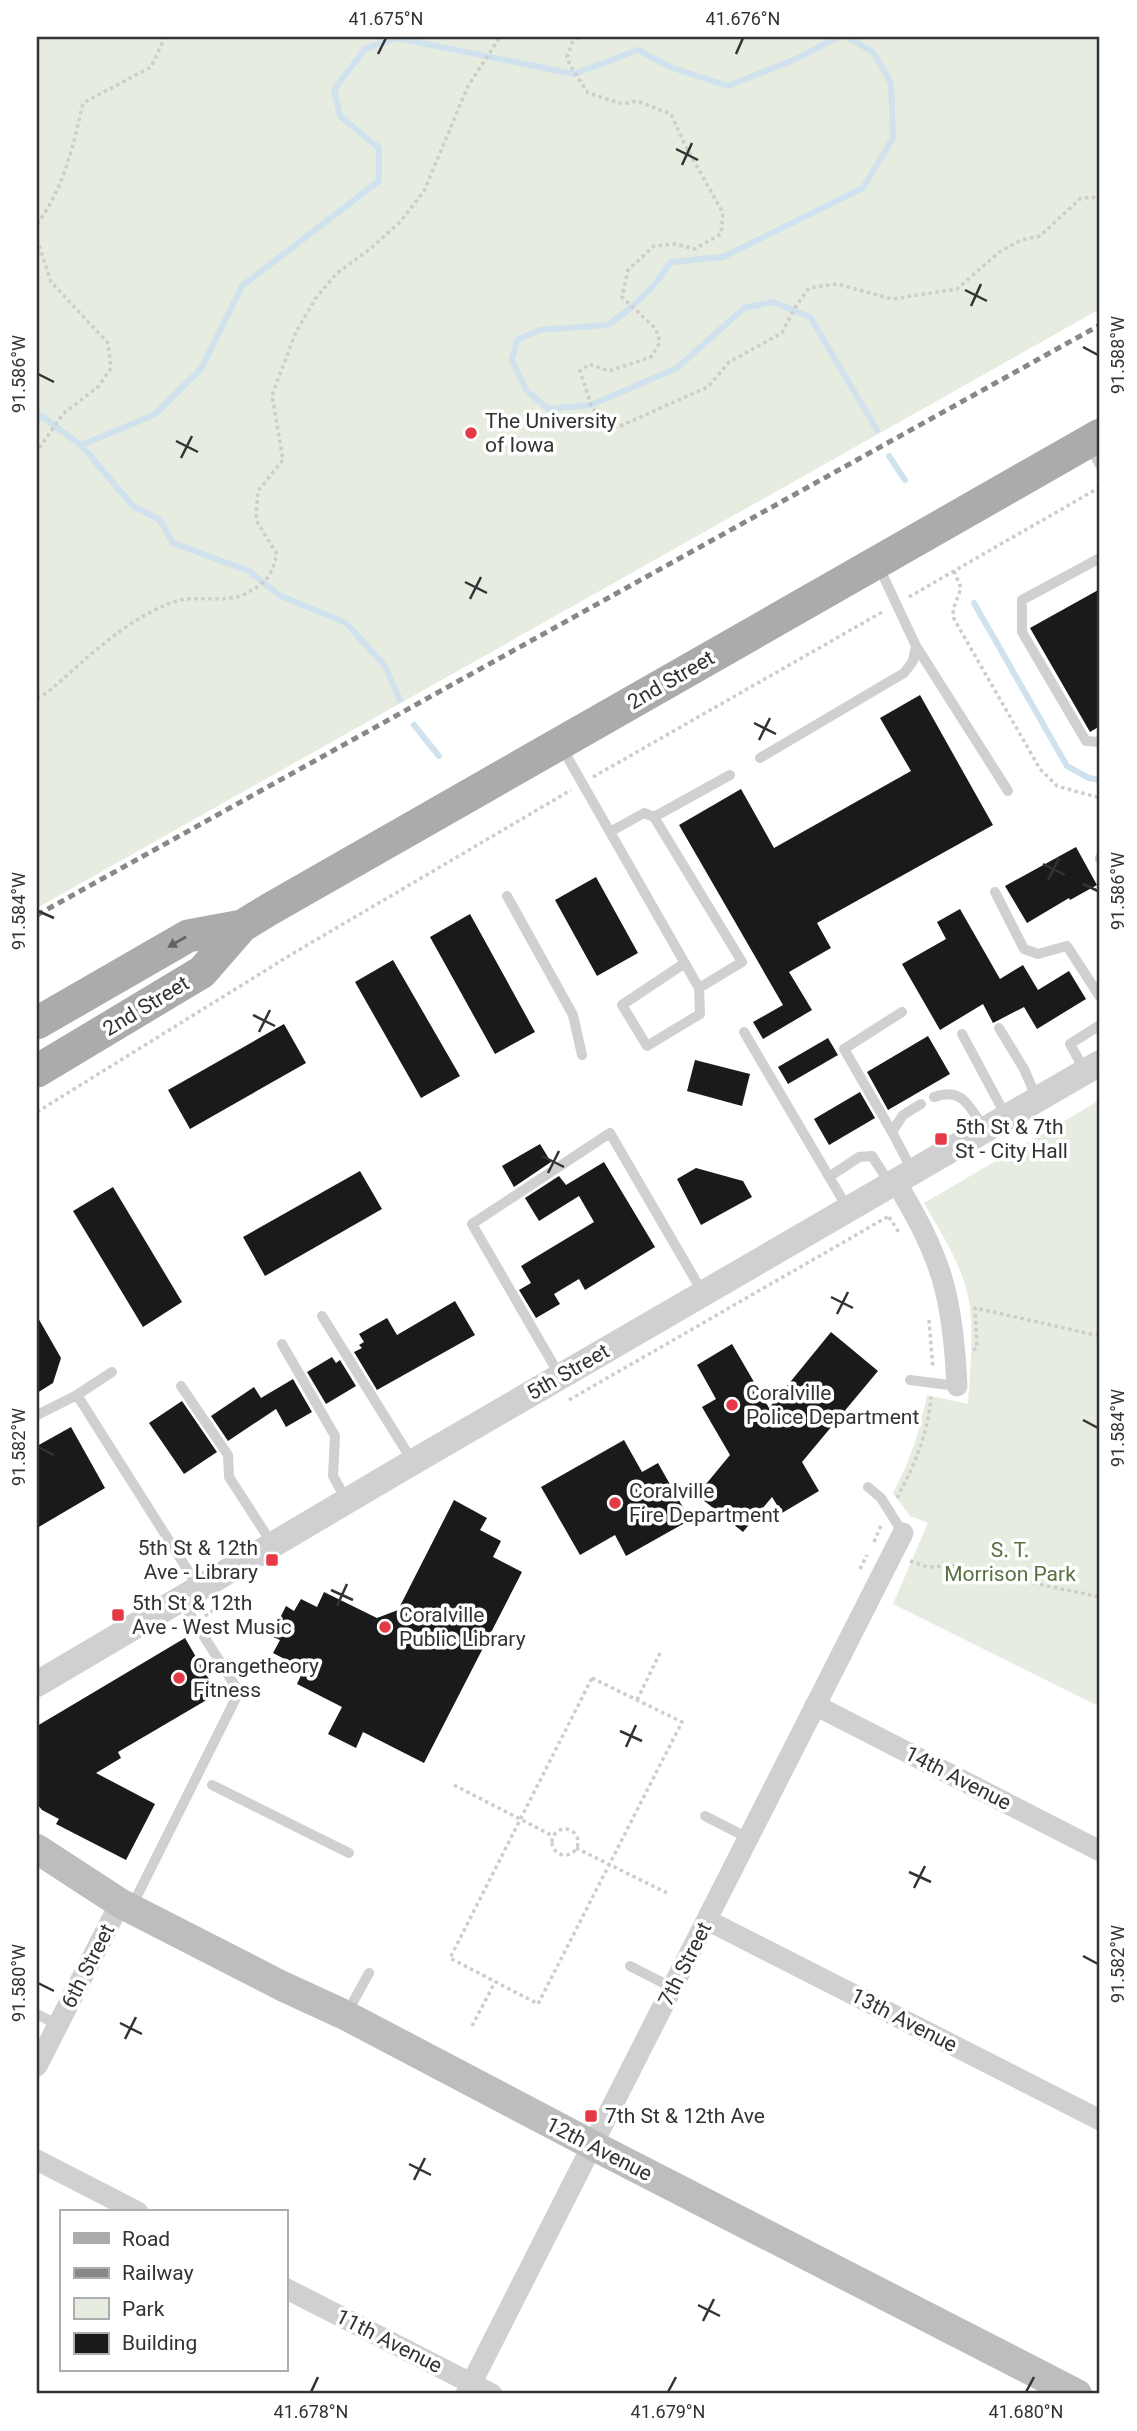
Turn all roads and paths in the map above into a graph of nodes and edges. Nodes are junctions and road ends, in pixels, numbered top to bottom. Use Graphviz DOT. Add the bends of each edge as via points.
graph roads {
  1 [pos="165,37"];
  2 [pos="500,37"];
  3 [pos="579,37"];
  4 [pos="1100,197"];
  5 [pos="37,224"];
  6 [pos="37,239"];
  7 [pos="1096,447"];
  8 [pos="37,451"];
  9 [pos="1100,487"];
  10 [pos="1100,558"];
  11 [pos="877,563"];
  12 [pos="954,570"];
  13 [pos="897,604"];
  14 [pos="916,646"];
  15 [pos="37,698"];
  16 [pos="1100,742"];
  17 [pos="560,744"];
  18 [pos="760,758"];
  19 [pos="730,775"];
  20 [pos="582,783"];
  21 [pos="1008,791"];
  22 [pos="1100,798"];
  23 [pos="654,817"];
  24 [pos="610,832"];
  25 [pos="995,892"];
  26 [pos="507,896"];
  27 [pos="242,926"];
  28 [pos="685,963"];
  29 [pos="699,988"];
  30 [pos="1100,997"];
  31 [pos="902,1012"];
  32 [pos="37,1023"];
  33 [pos="1100,1025"];
  34 [pos="999,1028"];
  35 [pos="744,1032"];
  36 [pos="962,1034"];
  37 [pos="582,1055"];
  38 [pos="1093,1067"];
  39 [pos="37,1071"];
  40 [pos="934,1097"];
  41 [pos="1037,1099"];
  42 [pos="921,1104"];
  43 [pos="37,1112"];
  44 [pos="995,1122"];
  45 [pos="892,1132"];
  46 [pos="829,1177"];
  47 [pos="895,1186"];
  48 [pos="848,1209"];
  49 [pos="905,1244"];
  50 [pos="703,1293"];
  51 [pos="322,1316"];
  52 [pos="928,1316"];
  53 [pos="1100,1336"];
  54 [pos="282,1344"];
  55 [pos="966,1350"];
  56 [pos="112,1372"];
  57 [pos="932,1372"];
  58 [pos="560,1376"];
  59 [pos="910,1380"];
  60 [pos="957,1386"];
  61 [pos="181,1387"];
  62 [pos="77,1395"];
  63 [pos="931,1395"];
  64 [pos="37,1415"];
  65 [pos="414,1462"];
  66 [pos="867,1487"];
  67 [pos="347,1501"];
  68 [pos="895,1502"];
  69 [pos="881,1524"];
  70 [pos="903,1533"];
  71 [pos="273,1545"];
  72 [pos="903,1558"];
  73 [pos="860,1569"];
  74 [pos="190,1594"];
  75 [pos="1100,1597"];
  76 [pos="660,1653"];
  77 [pos="37,1684"];
  78 [pos="637,1700"];
  79 [pos="815,1705"];
  80 [pos="454,1785"];
  81 [pos="212,1786"];
  82 [pos="705,1816"];
  83 [pos="520,1819"];
  84 [pos="553,1836"];
  85 [pos="748,1838"];
  86 [pos="576,1848"];
  87 [pos="37,1849"];
  88 [pos="1100,1850"];
  89 [pos="349,1853"];
  90 [pos="609,1864"];
  91 [pos="37,1867"];
  92 [pos="667,1893"];
  93 [pos="126,1906"];
  94 [pos="707,1920"];
  95 [pos="630,1966"];
  96 [pos="369,1973"];
  97 [pos="495,1982"];
  98 [pos="673,1988"];
  99 [pos="37,2014"];
  100 [pos="345,2015"];
  101 [pos="58,2025"];
  102 [pos="472,2026"];
  103 [pos="37,2066"];
  104 [pos="1100,2120"];
  105 [pos="593,2146"];
  106 [pos="37,2160"];
  107 [pos="134,2210"];
  108 [pos="287,2289"];
  109 [pos="468,2389"];
  110 [pos="492,2394"];
  111 [pos="1077,2394"];
  1 -- 5 [label="path" via="150,67 83,103 71,156 52,204"];
  2 -- 15 [label="path" via="468,86 424,191 401,221 336,274 296,332 272,395 283,460 258,491 256,520 277,554 272,573 241,596 180,600 147,615 117,633"];
  3 -- 4 [label="path" via="568,51 579,82 588,93 623,104 637,101 671,114 723,213 721,234 695,248 654,246 628,270 622,297 656,330 660,342 651,357 609,371 589,364 580,371 603,424 618,427 708,387 729,362 782,333 809,288 837,284 892,299 957,289 998,253 1040,236 1082,198"];
  6 -- 8 [label="path" via="51,282 108,343 111,368 99,386 63,414"];
  7 -- 11 [label="main road, 2nd Street"];
  9 -- 12 [label="path"];
  10 -- 16 [label="lane" via="1022,600 1022,632 1086,741"];
  11 -- 13 [label="lane"];
  11 -- 17 [label="main road, 2nd Street"];
  12 -- 13 [label="path"];
  12 -- 22 [label="path" via="961,588 954,619 1040,769 1057,786"];
  13 -- 14 [label="lane"];
  13 -- 20 [label="path"];
  14 -- 18 [label="lane" via="904,673"];
  14 -- 21 [label="lane"];
  17 -- 20 [label="lane"];
  17 -- 27 [label="main road, 2nd Street"];
  19 -- 23 [label="lane"];
  20 -- 24 [label="lane"];
  20 -- 43 [label="path"];
  23 -- 24 [label="lane" via="644,813"];
  23 -- 29 [label="lane" via="743,962"];
  24 -- 28 [label="lane"];
  25 -- 30 [label="lane" via="1024,949 1038,954 1067,946"];
  26 -- 37 [label="lane" via="573,1015"];
  27 -- 32 [label="main road, 2nd Street, one-way" via="188,936"];
  27 -- 39 [label="main road, 2nd Street" via="202,972"];
  28 -- 29 [label="lane"];
  28 -- 29 [label="lane" via="622,1005 647,1046 700,1014"];
  31 -- 45 [label="lane" via="844,1049"];
  33 -- 38 [label="lane" via="1070,1044"];
  34 -- 41 [label="lane"];
  35 -- 46 [label="lane"];
  36 -- 44 [label="lane"];
  38 -- 41 [label="street, 5th Street"];
  40 -- 44 [label="lane" via="951,1093 964,1098"];
  41 -- 44 [label="street, 5th Street"];
  42 -- 45 [label="lane" via="903,1115"];
  44 -- 47 [label="street, 5th Street"];
  45 -- 47 [label="lane"];
  46 -- 47 [label="lane" via="859,1157 872,1156"];
  46 -- 48 [label="lane"];
  47 -- 48 [label="street, 5th Street"];
  47 -- 49 [label="path"];
  47 -- 60 [label="street" via="920,1221 948,1293"];
  48 -- 50 [label="street, 5th Street"];
  50 -- 58 [label="street, 5th Street"];
  50 -- 58 [label="lane" via="610,1133 472,1224"];
  51 -- 65 [label="lane"];
  52 -- 57 [label="path"];
  53 -- 55 [label="path" via="975,1308 977,1348"];
  54 -- 67 [label="lane" via="335,1436 333,1476"];
  56 -- 62 [label="lane"];
  58 -- 65 [label="street, 5th Street"];
  59 -- 60 [label="lane"];
  61 -- 71 [label="lane" via="228,1455 229,1477"];
  62 -- 64 [label="lane"];
  62 -- 74 [label="lane"];
  63 -- 68 [label="path" via="923,1440"];
  65 -- 67 [label="street, 5th Street"];
  66 -- 70 [label="lane" via="881,1498"];
  67 -- 71 [label="street, 5th Street"];
  69 -- 73 [label="path"];
  70 -- 79 [label="street, 7th Street"];
  71 -- 74 [label="street, 5th Street"];
  72 -- 75 [label="path" via="927,1567 952,1566"];
  74 -- 77 [label="street, 5th Street"];
  74 -- 93 [label="lane" via="239,1692"];
  76 -- 78 [label="path"];
  78 -- 83 [label="path" via="593,1678"];
  78 -- 90 [label="path" via="681,1722"];
  79 -- 85 [label="street, 7th Street"];
  79 -- 88 [label="street, 14th Avenue"];
  80 -- 83 [label="path"];
  81 -- 89 [label="lane"];
  82 -- 85 [label="lane"];
  83 -- 84 [label="path"];
  83 -- 97 [label="path" via="450,1958"];
  84 -- 86 [label="path" via="556,1852 569,1854"];
  84 -- 86 [label="path" via="563,1828 571,1830 578,1840"];
  85 -- 94 [label="street, 7th Street"];
  86 -- 90 [label="path"];
  87 -- 93 [label="main road, 12th Avenue"];
  90 -- 92 [label="path"];
  90 -- 97 [label="path" via="538,2004"];
  91 -- 93 [label="main road, 12th Avenue"];
  93 -- 100 [label="main road, 12th Avenue"];
  93 -- 101 [label="street, 6th Street"];
  94 -- 98 [label="street, 7th Street"];
  94 -- 104 [label="street, 13th Avenue"];
  95 -- 98 [label="lane"];
  96 -- 100 [label="lane"];
  97 -- 102 [label="path"];
  98 -- 105 [label="street, 7th Street"];
  99 -- 101 [label="lane"];
  100 -- 105 [label="main road, 12th Avenue"];
  101 -- 103 [label="street, 6th Street"];
  105 -- 109 [label="street, 7th Street"];
  105 -- 111 [label="main road, 12th Avenue"];
  106 -- 107 [label="street"];
  108 -- 109 [label="street, 11th Avenue"];
  109 -- 110 [label="street, 11th Avenue"];
}
